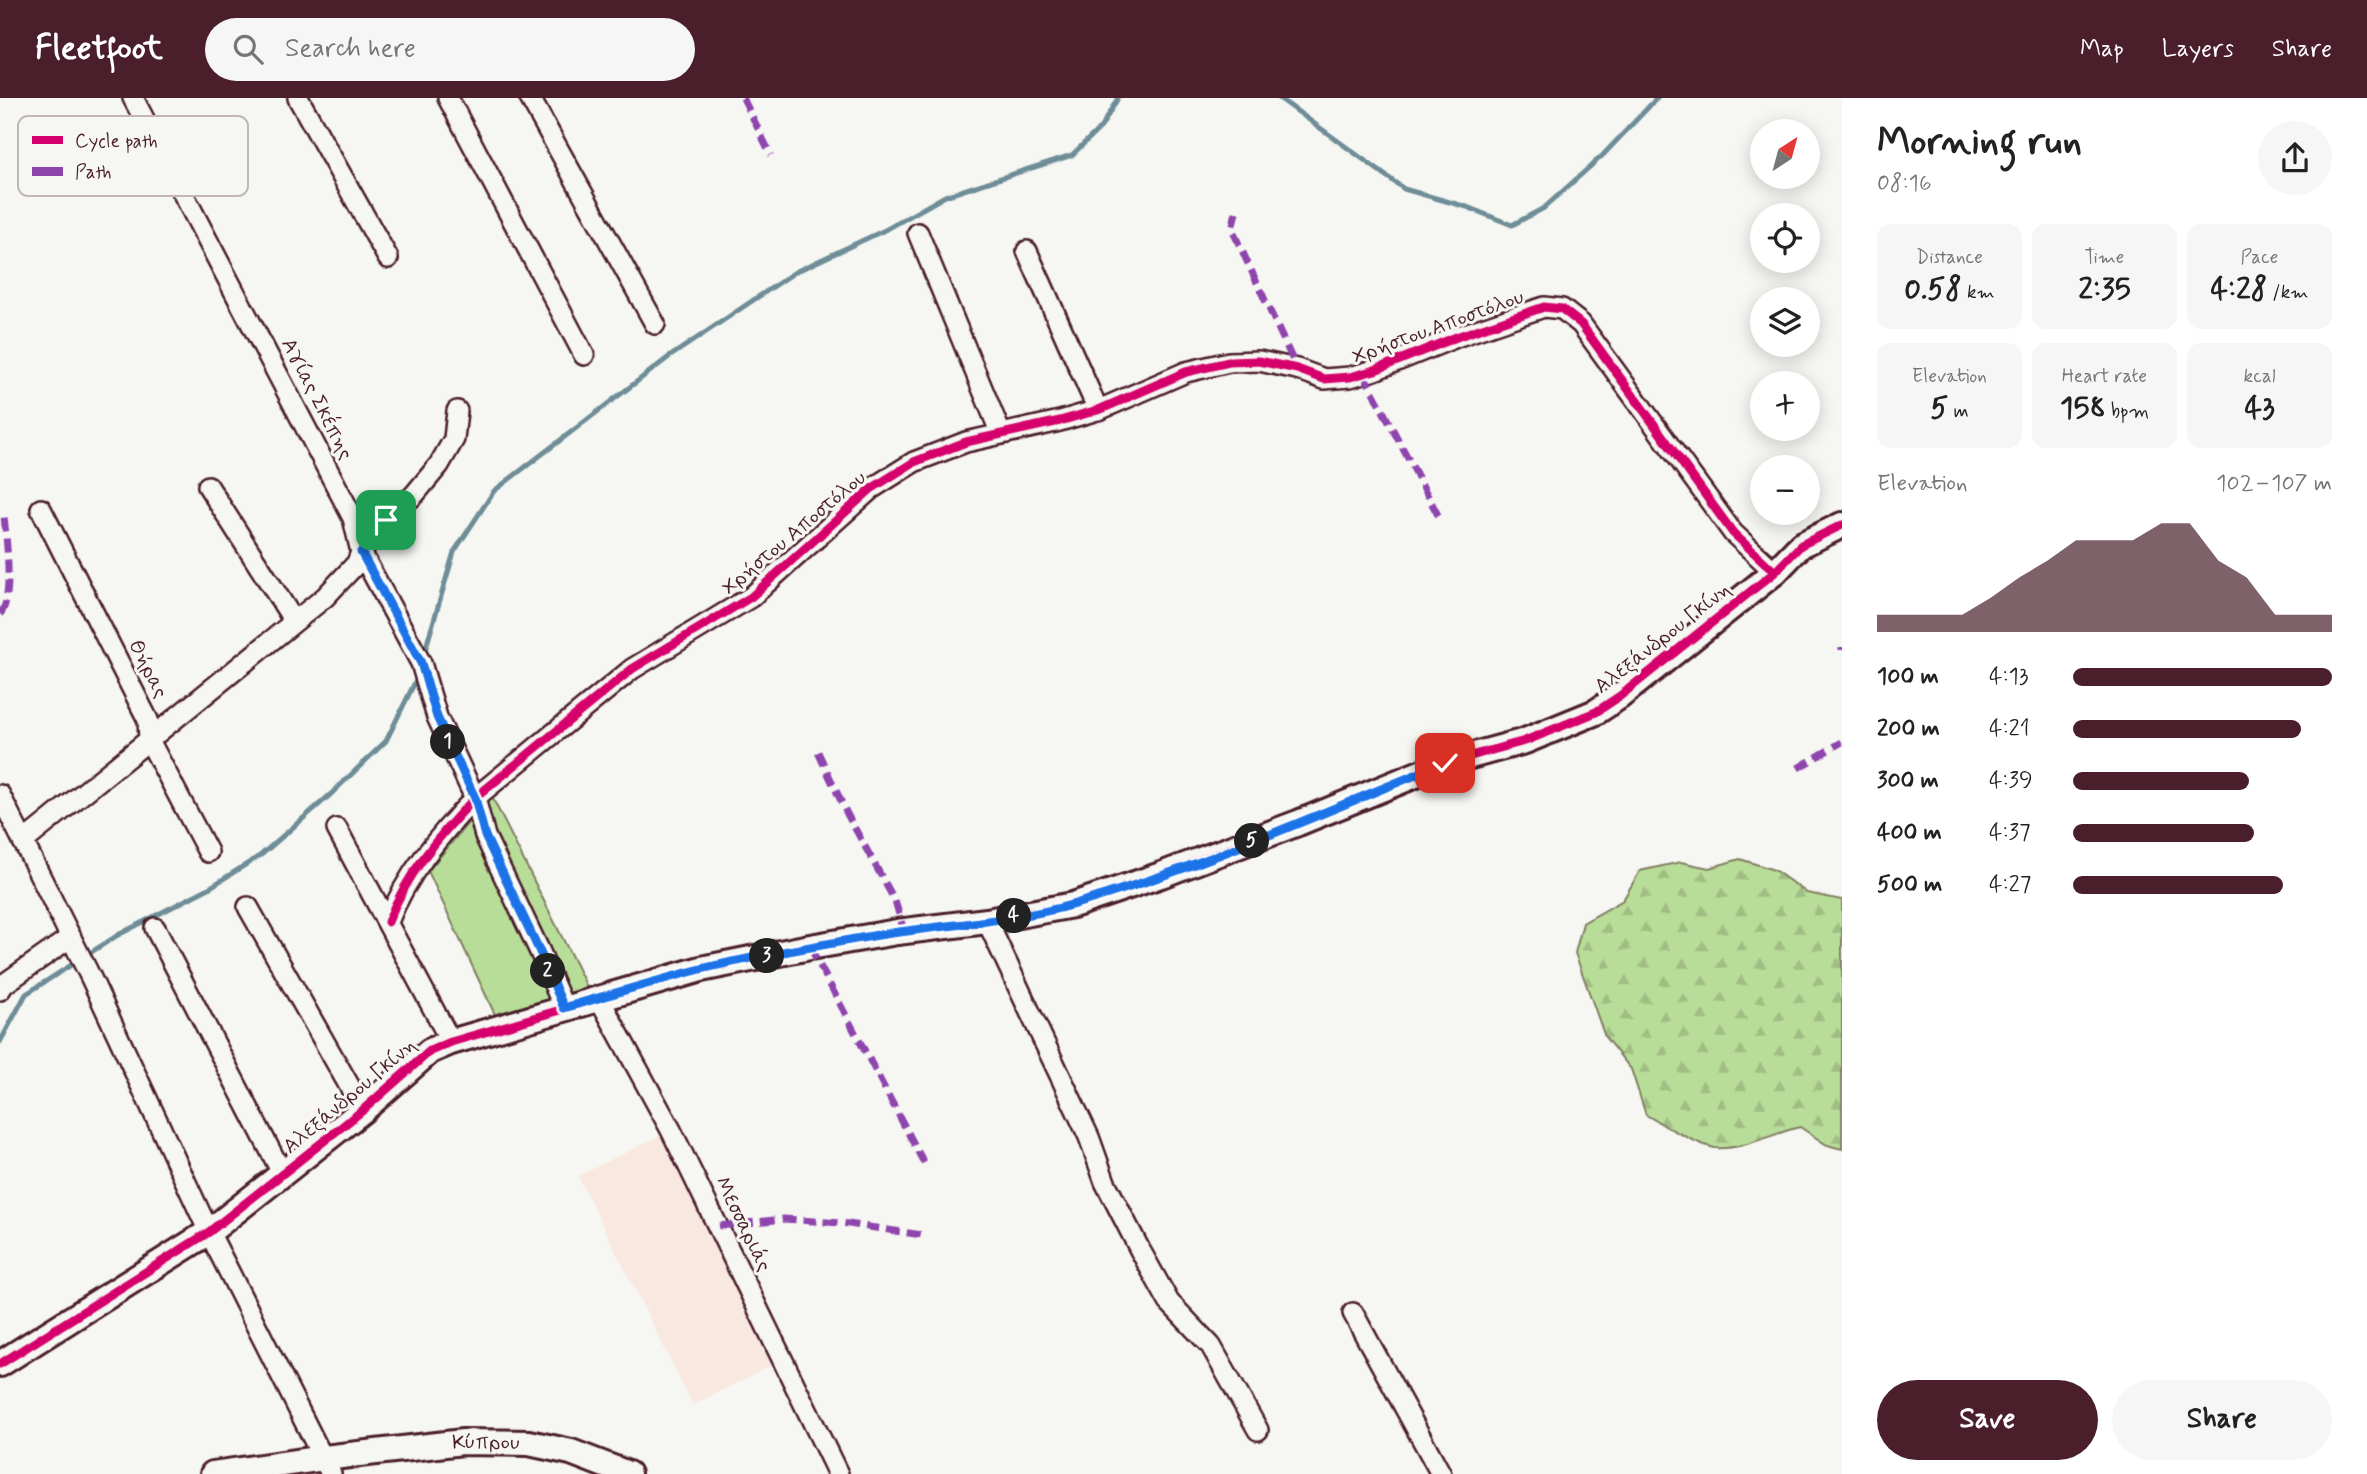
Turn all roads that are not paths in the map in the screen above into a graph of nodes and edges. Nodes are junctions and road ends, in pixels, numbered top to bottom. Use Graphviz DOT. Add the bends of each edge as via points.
graph roads {
  1 [pos="133,98"];
  2 [pos="298,98"];
  3 [pos="448,98"];
  4 [pos="530,98"];
  5 [pos="142,116"];
  6 [pos="184,196"];
  7 [pos="918,233"];
  8 [pos="1027,251"];
  9 [pos="388,258"];
  10 [pos="655,324"];
  11 [pos="584,355"];
  12 [pos="1098,410"];
  13 [pos="457,411"];
  14 [pos="1001,434"];
  15 [pos="208,486"];
  16 [pos="41,509"];
  17 [pos="1842,525"];
  18 [pos="361,552"];
  19 [pos="1775,572"];
  20 [pos="294,621"];
  21 [pos="149,740"];
  22 [pos="0,795"];
  23 [pos="475,798"];
  24 [pos="337,829"];
  25 [pos="23,842"];
  26 [pos="208,852"];
  27 [pos="248,907"];
  28 [pos="987,921"];
  29 [pos="388,922"];
  30 [pos="155,928"];
  31 [pos="72,940"];
  32 [pos="0,990"];
  33 [pos="599,998"];
  34 [pos="564,1008"];
  35 [pos="451,1042"];
  36 [pos="363,1110"];
  37 [pos="283,1175"];
  38 [pos="209,1232"];
  39 [pos="1353,1312"];
  40 [pos="1,1361"];
  41 [pos="1258,1430"];
  42 [pos="327,1466"];
  43 [pos="213,1474"];
  44 [pos="628,1474"];
  45 [pos="838,1474"];
  46 [pos="1441,1474"];
  1 -- 5 [label="street, Αγίας Σκέπης"];
  2 -- 9 [label="street"];
  3 -- 11 [label="street"];
  4 -- 10 [label="street"];
  6 -- 18 [label="street, Αγίας Σκέπης" via="341,495"];
  7 -- 14 [label="street"];
  8 -- 12 [label="street"];
  12 -- 14 [label="street, Χρήστου Αποστόλου"];
  12 -- 19 [label="street, Χρήστου Αποστόλου" via="1186,372 1229,362 1259,361 1324,379 1350,377 1544,307 1562,309 1581,324 1733,533"];
  13 -- 18 [label="street" via="454,439 439,465"];
  14 -- 23 [label="street, Χρήστου Αποστόλου" via="914,462 871,489 751,597 632,669"];
  15 -- 20 [label="street"];
  16 -- 21 [label="street, Θήρας" via="148,720"];
  17 -- 19 [label="street, Αλεξάνδρου Γκίνη" via="1801,545"];
  18 -- 20 [label="street" via="326,597"];
  18 -- 23 [label="street, Αγίας Σκέπης" via="421,663 437,717"];
  19 -- 28 [label="street, Αλεξάνδρου Γκίνη" via="1596,712 1525,740 1445,763 1161,875 1073,905"];
  20 -- 21 [label="street"];
  21 -- 25 [label="street"];
  21 -- 26 [label="street, Θήρας"];
  22 -- 25 [label="street"];
  23 -- 29 [label="street, Χρήστου Αποστόλου" via="399,894"];
  23 -- 34 [label="street, Αγίας Σκέπης" via="485,836"];
  24 -- 29 [label="street"];
  25 -- 31 [label="street"];
  27 -- 36 [label="street"];
  28 -- 33 [label="street, Αλεξάνδρου Γκίνη" via="810,947 702,969"];
  28 -- 41 [label="street" via="1140,1250 1169,1302 1211,1346"];
  29 -- 35 [label="street"];
  30 -- 37 [label="street"];
  31 -- 32 [label="street"];
  31 -- 38 [label="street"];
  33 -- 34 [label="street, Αλεξάνδρου Γκίνη"];
  33 -- 45 [label="street, Μεσσαριάς" via="671,1130"];
  34 -- 35 [label="street, Αλεξάνδρου Γκίνη"];
  35 -- 36 [label="street, Αλεξάνδρου Γκίνη" via="430,1051"];
  36 -- 37 [label="street, Αλεξάνδρου Γκίνη"];
  37 -- 38 [label="street, Αλεξάνδρου Γκίνη"];
  38 -- 40 [label="street, Αλεξάνδρου Γκίνη"];
  38 -- 42 [label="street"];
  39 -- 46 [label="street"];
  42 -- 43 [label="street, Κύπρου"];
  42 -- 44 [label="street, Κύπρου" via="463,1442 529,1443 571,1452"];
}
